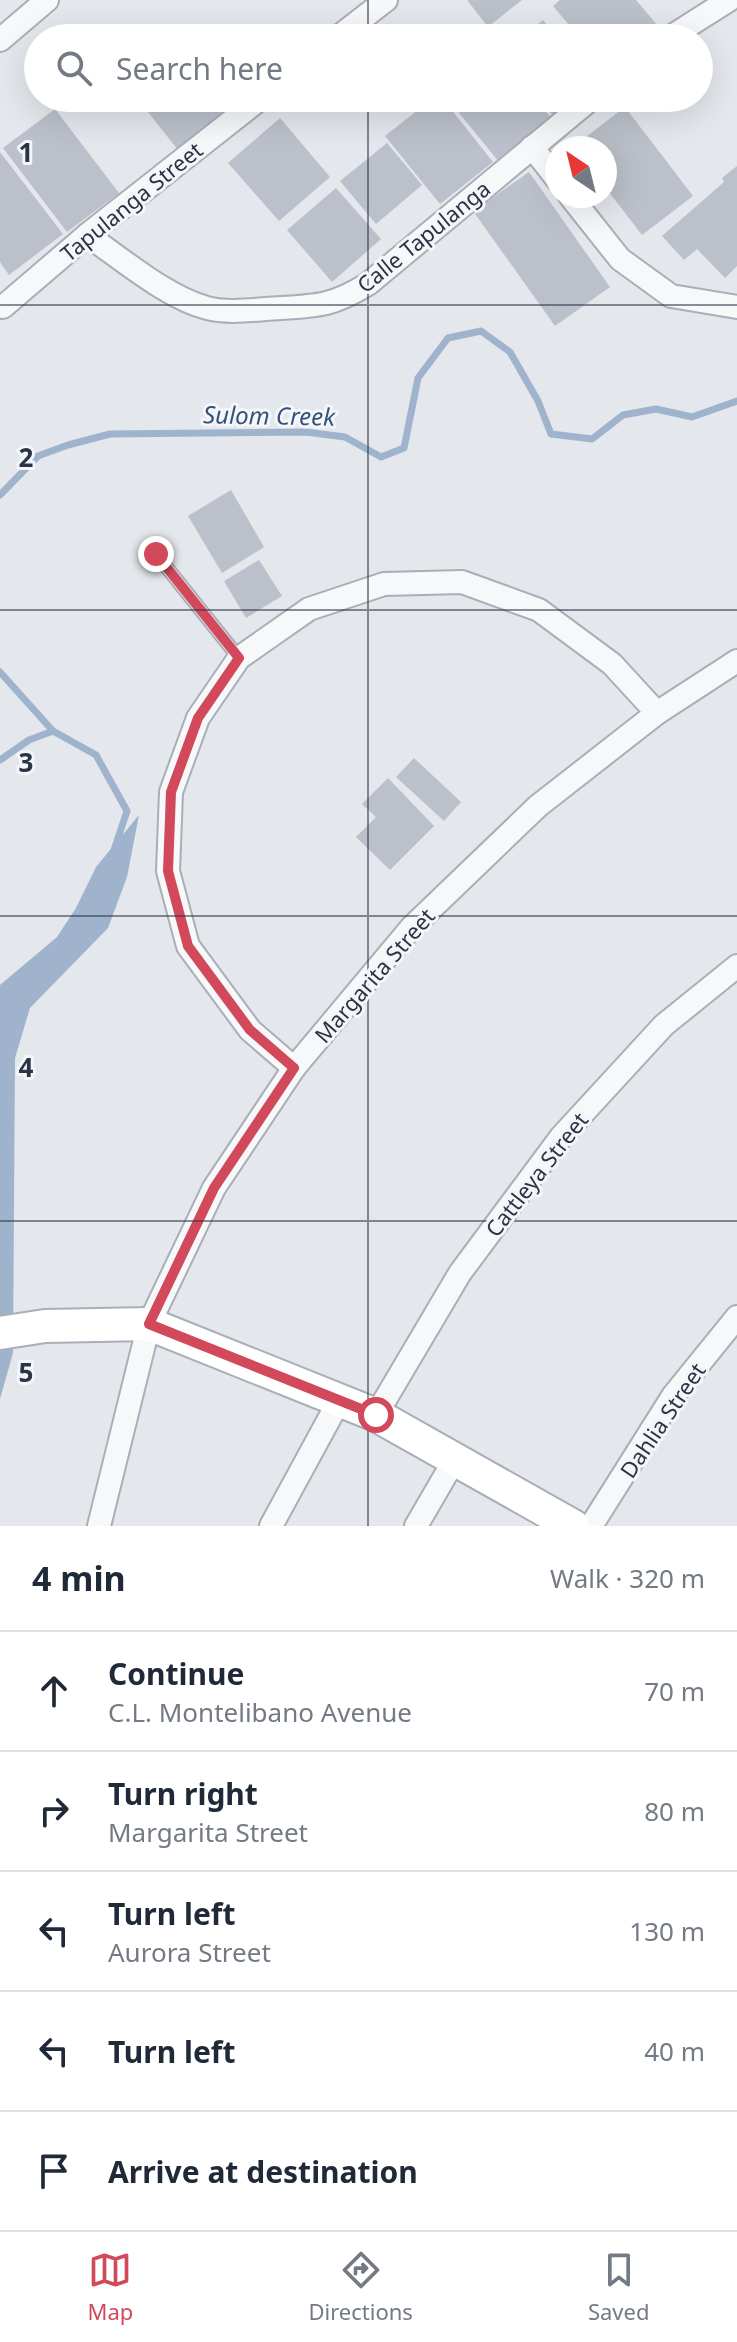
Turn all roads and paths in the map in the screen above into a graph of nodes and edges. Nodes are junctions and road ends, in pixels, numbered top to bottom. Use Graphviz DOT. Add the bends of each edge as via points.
graph roads {
  1 [pos="47,0"];
  2 [pos="386,0"];
  3 [pos="729,0"];
  4 [pos="355,24"];
  5 [pos="691,24"];
  6 [pos="0,40"];
  7 [pos="243,112"];
  8 [pos="575,112"];
  9 [pos="532,147"];
  10 [pos="545,164"];
  11 [pos="580,208"];
  12 [pos="87,235"];
  13 [pos="3,307"];
  14 [pos="737,307"];
  15 [pos="156,554"];
  16 [pos="239,658"];
  17 [pos="737,661"];
  18 [pos="657,713"];
  19 [pos="737,966"];
  20 [pos="294,1068"];
  21 [pos="737,1317"];
  22 [pos="149,1324"];
  23 [pos="0,1333"];
  24 [pos="340,1399"];
  25 [pos="376,1415"];
  26 [pos="455,1459"];
  27 [pos="99,1526"];
  28 [pos="271,1526"];
  29 [pos="416,1526"];
  30 [pos="573,1526"];
  31 [pos="591,1526"];
  1 -- 6 [label="street"];
  2 -- 4 [label="street"];
  3 -- 5 [label="street"];
  7 -- 12 [label="street, Tapulanga Street"];
  8 -- 9 [label="street, Calle Tapulanga"];
  9 -- 10 [label="street"];
  9 -- 12 [label="street, Calle Tapulanga" via="368,284 323,306 209,309 178,296"];
  11 -- 14 [label="street" via="620,259 671,296"];
  12 -- 13 [label="street, Tapulanga Street"];
  15 -- 16 [label="lane"];
  16 -- 18 [label="street" via="309,609 384,584 462,582 539,610 612,664"];
  16 -- 20 [label="street" via="198,718 171,792 168,871 188,946 250,1030"];
  17 -- 18 [label="street, Margarita Street"];
  18 -- 20 [label="street, Margarita Street" via="538,806 411,928"];
  19 -- 25 [label="street, Cattleya Street" via="664,1025 561,1137 460,1273"];
  20 -- 22 [label="street, Margarita Street" via="214,1188"];
  21 -- 31 [label="street, Dahlia Street" via="673,1396"];
  22 -- 23 [label="street" via="45,1326"];
  22 -- 24 [label="street"];
  22 -- 27 [label="street, Margarita Street"];
  24 -- 25 [label="street"];
  24 -- 28 [label="street"];
  25 -- 26 [label="street"];
  26 -- 29 [label="street"];
  26 -- 30 [label="street"];
}
